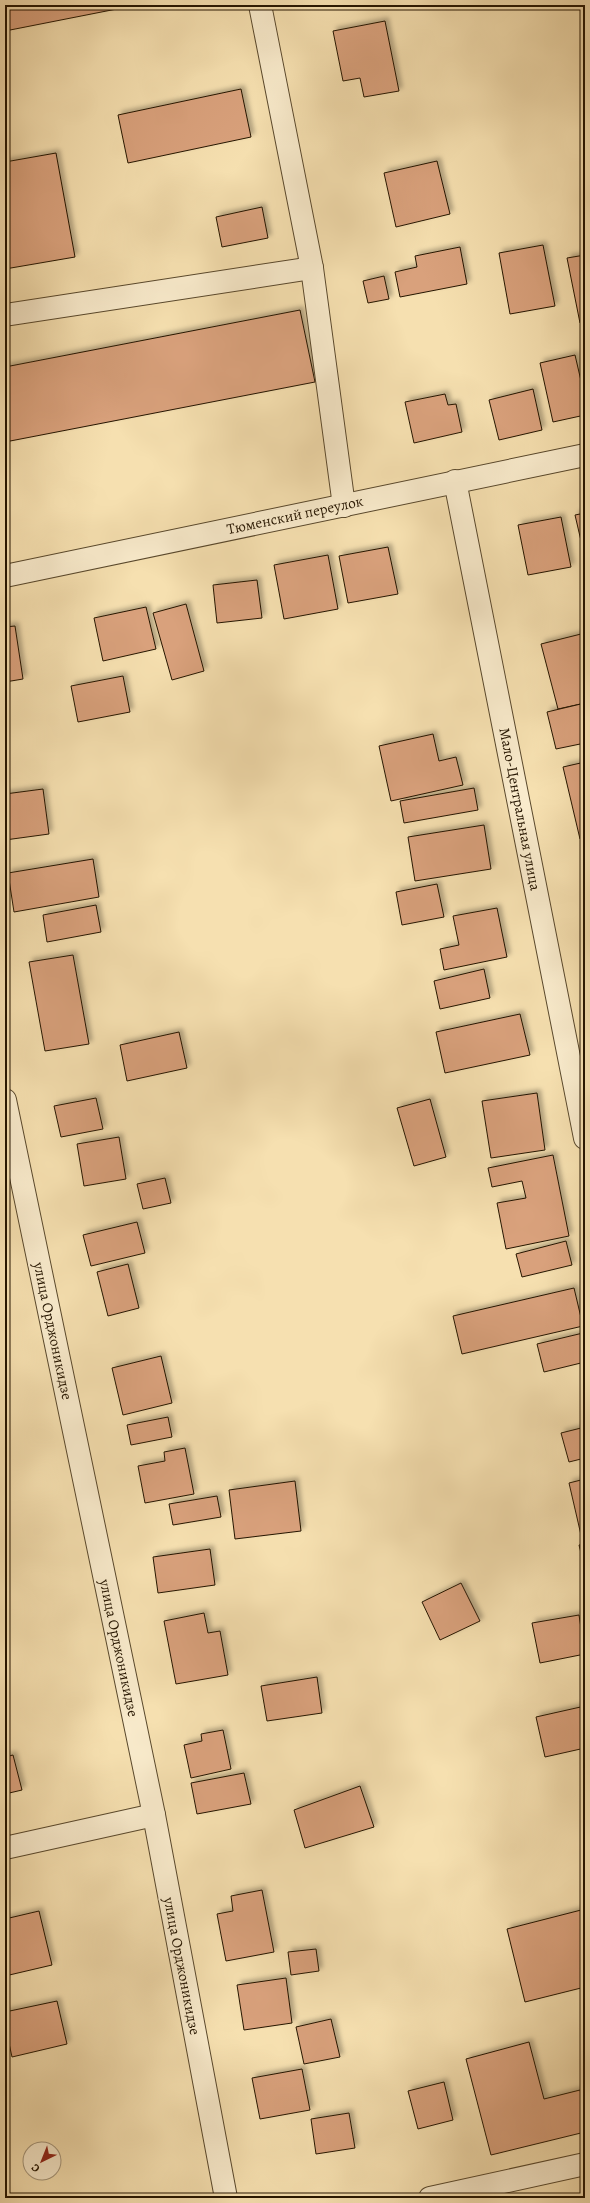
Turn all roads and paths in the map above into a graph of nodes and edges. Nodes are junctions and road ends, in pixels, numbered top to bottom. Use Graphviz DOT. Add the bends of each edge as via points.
graph roads {
  1 [pos="260,5"];
  2 [pos="312,268"];
  3 [pos="5,315"];
  4 [pos="585,455"];
  5 [pos="455,481"];
  6 [pos="344,506"];
  7 [pos="5,576"];
  8 [pos="5,1100"];
  9 [pos="585,1138"];
  10 [pos="154,1815"];
  11 [pos="5,1848"];
  12 [pos="585,2164"];
  13 [pos="226,2198"];
  14 [pos="430,2198"];
  1 -- 2 [label="street"];
  2 -- 3 [label="street"];
  2 -- 6 [label="street"];
  4 -- 5 [label="street, Тюменский переулок"];
  5 -- 6 [label="street, Тюменский переулок"];
  5 -- 9 [label="street, Мало-Центральная улица"];
  6 -- 7 [label="street, Тюменский переулок"];
  8 -- 10 [label="street, улица Орджоникидзе"];
  10 -- 11 [label="street"];
  10 -- 13 [label="street, улица Орджоникидзе"];
  12 -- 14 [label="street"];
}
